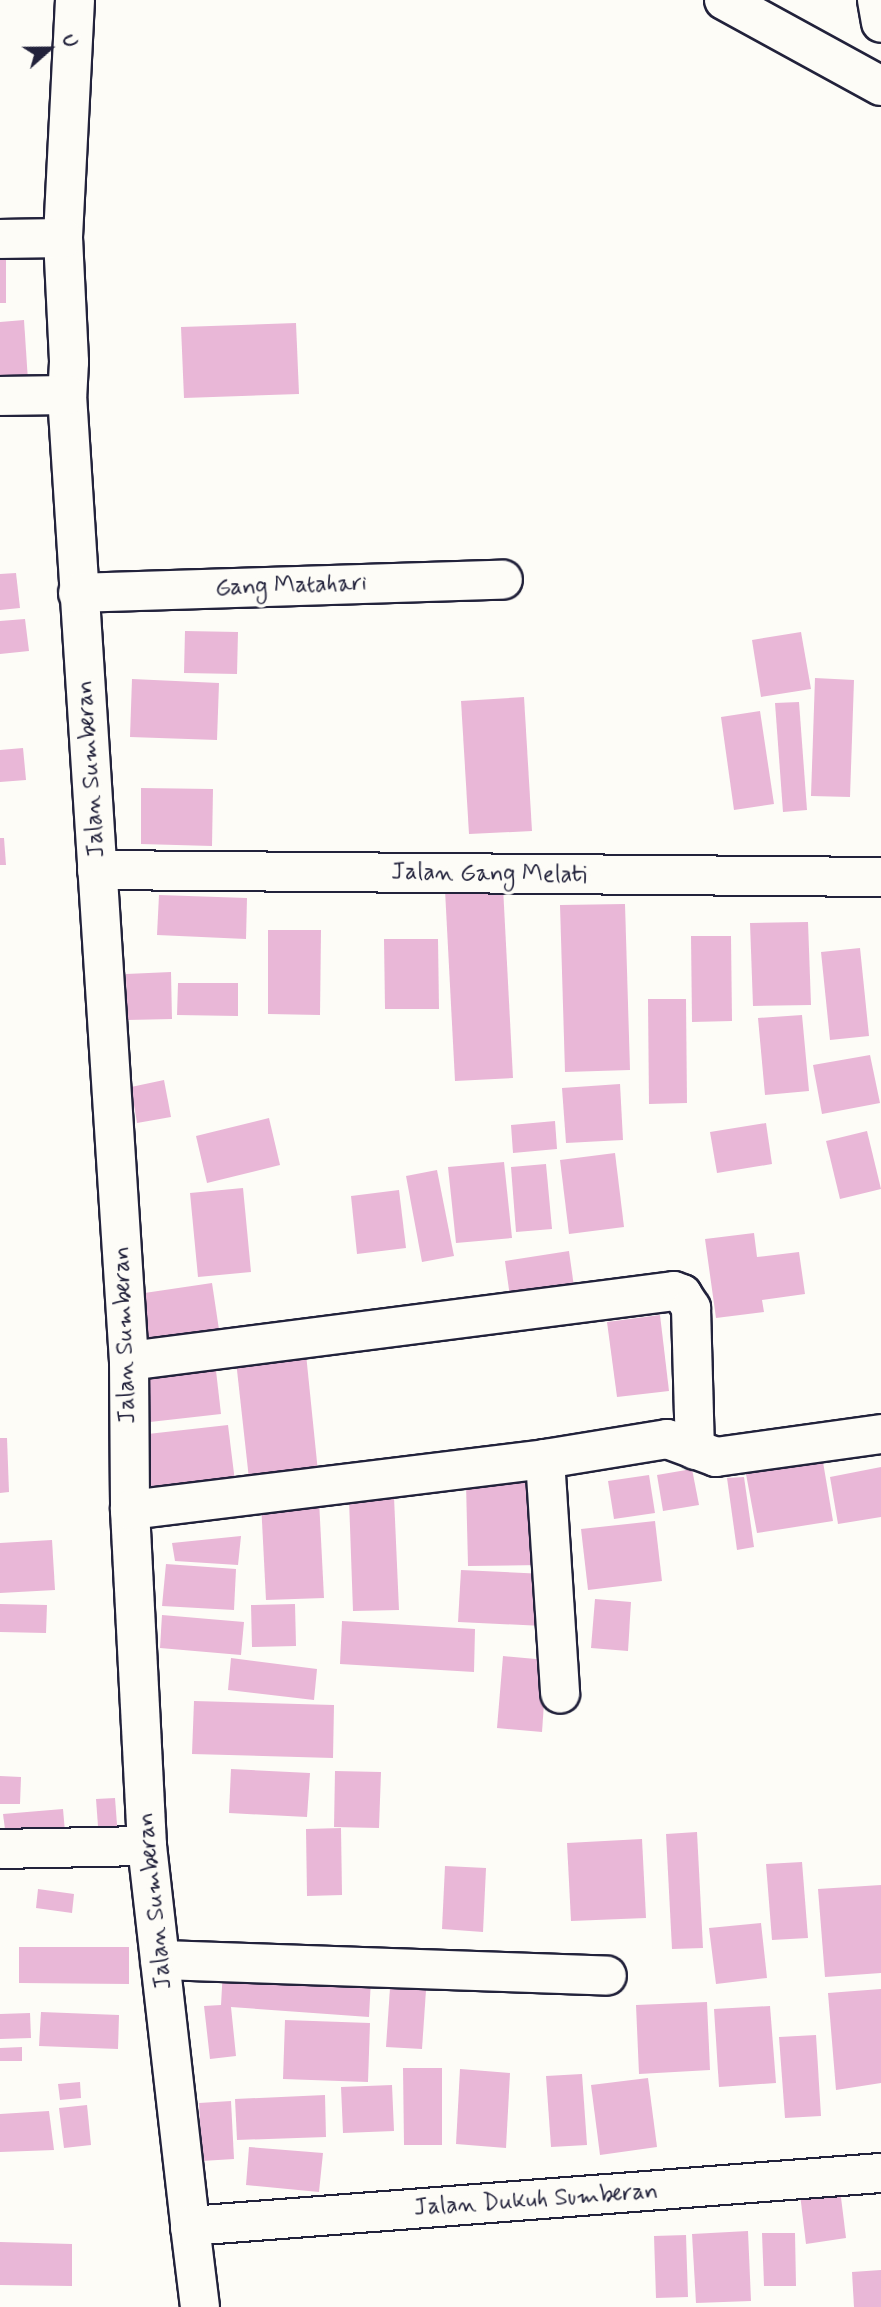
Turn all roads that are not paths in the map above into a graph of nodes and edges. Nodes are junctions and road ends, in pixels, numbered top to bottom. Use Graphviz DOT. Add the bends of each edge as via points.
graph roads {
  1 [pos="75,0"];
  2 [pos="724,0"];
  3 [pos="877,0"];
  4 [pos="881,23"];
  5 [pos="881,86"];
  6 [pos="63,238"];
  7 [pos="0,239"];
  8 [pos="68,378"];
  9 [pos="0,397"];
  10 [pos="503,580"];
  11 [pos="78,593"];
  12 [pos="97,870"];
  13 [pos="881,877"];
  14 [pos="129,1361"];
  15 [pos="881,1434"];
  16 [pos="695,1450"];
  17 [pos="544,1459"];
  18 [pos="130,1510"];
  19 [pos="560,1694"];
  20 [pos="147,1846"];
  21 [pos="0,1849"];
  22 [pos="160,1960"];
  23 [pos="607,1976"];
  24 [pos="881,2174"];
  25 [pos="190,2226"];
  26 [pos="200,2307"];
  1 -- 6 [label="street, Jalan Sumberan"];
  2 -- 5 [label="street"];
  3 -- 4 [label="street"];
  6 -- 7 [label="street"];
  6 -- 8 [label="street, Jalan Sumberan"];
  8 -- 9 [label="street"];
  8 -- 11 [label="street, Jalan Sumberan"];
  10 -- 11 [label="street, Gang Matahari"];
  11 -- 12 [label="street, Jalan Sumberan"];
  12 -- 13 [label="street, Jalan Gang Melati"];
  12 -- 14 [label="street, Jalan Sumberan"];
  14 -- 16 [label="street" via="674,1291 682,1294 691,1308"];
  14 -- 18 [label="street, Jalan Sumberan"];
  15 -- 16 [label="street" via="716,1457"];
  16 -- 17 [label="street" via="667,1439"];
  17 -- 18 [label="street"];
  17 -- 19 [label="street"];
  18 -- 20 [label="street, Jalan Sumberan"];
  20 -- 21 [label="street"];
  20 -- 22 [label="street, Jalan Sumberan"];
  22 -- 23 [label="street"];
  22 -- 25 [label="street, Jalan Sumberan"];
  24 -- 25 [label="street, Jalan Dukuh Sumberan"];
  25 -- 26 [label="street, Jalan Sumberan"];
}
